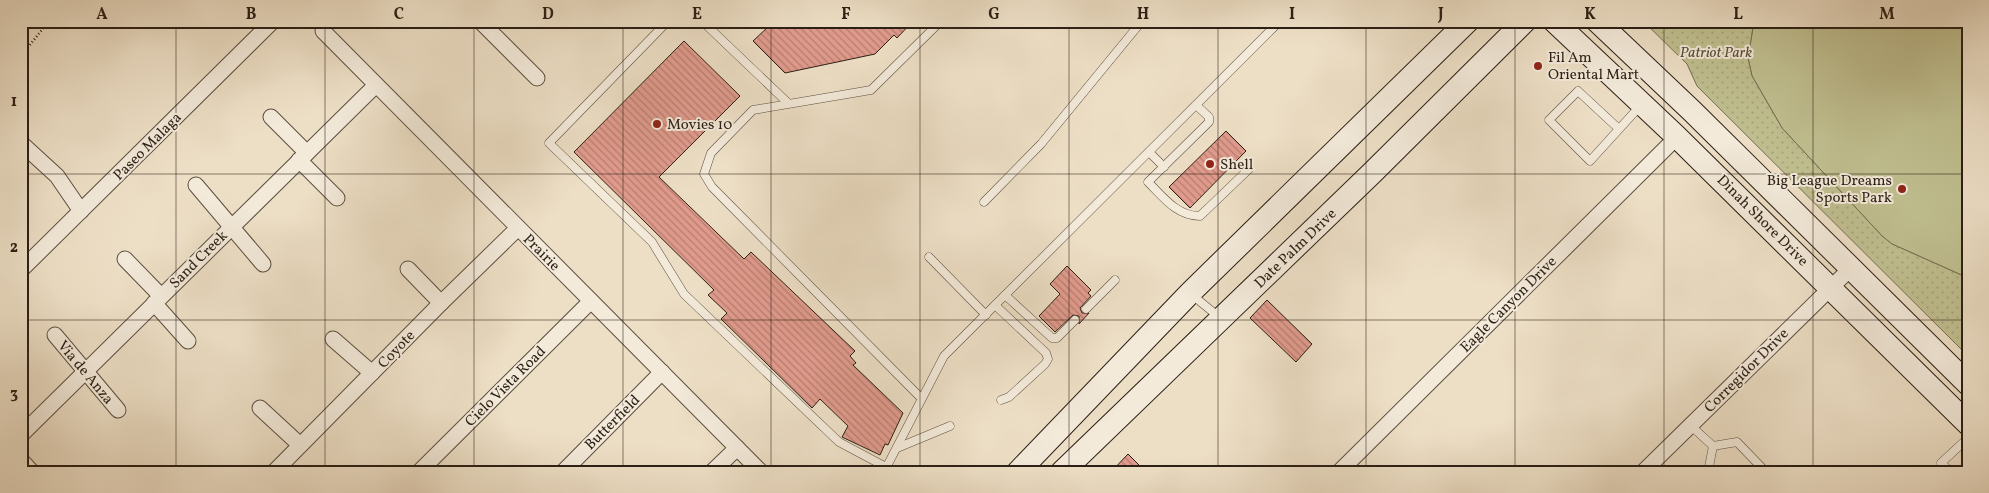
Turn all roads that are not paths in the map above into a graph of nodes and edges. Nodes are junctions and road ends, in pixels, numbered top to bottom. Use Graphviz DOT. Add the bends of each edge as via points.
graph roads {
  1 [pos="273,21"];
  2 [pos="480,21"];
  3 [pos="668,21"];
  4 [pos="702,21"];
  5 [pos="941,21"];
  6 [pos="1142,21"];
  7 [pos="1468,21"];
  8 [pos="1525,21"];
  9 [pos="1554,21"];
  10 [pos="1597,21"];
  11 [pos="1275,26"];
  12 [pos="323,31"];
  13 [pos="537,78"];
  14 [pos="376,85"];
  15 [pos="788,103"];
  16 [pos="1642,104"];
  17 [pos="1196,105"];
  18 [pos="271,117"];
  19 [pos="1619,129"];
  20 [pos="1677,137"];
  21 [pos="21,143"];
  22 [pos="1149,152"];
  23 [pos="303,156"];
  24 [pos="1164,167"];
  25 [pos="1249,169"];
  26 [pos="196,185"];
  27 [pos="337,198"];
  28 [pos="984,202"];
  29 [pos="81,211"];
  30 [pos="231,226"];
  31 [pos="518,228"];
  32 [pos="929,257"];
  33 [pos="125,259"];
  34 [pos="263,264"];
  35 [pos="408,269"];
  36 [pos="1850,269"];
  37 [pos="21,270"];
  38 [pos="1115,280"];
  39 [pos="1830,287"];
  40 [pos="1190,293"];
  41 [pos="1006,295"];
  42 [pos="158,299"];
  43 [pos="591,301"];
  44 [pos="441,303"];
  45 [pos="996,305"];
  46 [pos="1086,309"];
  47 [pos="986,315"];
  48 [pos="1222,319"];
  49 [pos="1075,320"];
  50 [pos="54,335"];
  51 [pos="333,339"];
  52 [pos="188,341"];
  53 [pos="85,372"];
  54 [pos="662,372"];
  55 [pos="372,373"];
  56 [pos="1968,384"];
  57 [pos="921,398"];
  58 [pos="1001,400"];
  59 [pos="260,408"];
  60 [pos="118,410"];
  61 [pos="1968,424"];
  62 [pos="1690,425"];
  63 [pos="950,426"];
  64 [pos="21,435"];
  65 [pos="1968,438"];
  66 [pos="299,444"];
  67 [pos="1713,446"];
  68 [pos="737,448"];
  69 [pos="897,448"];
  70 [pos="21,460"];
  71 [pos="885,470"];
  72 [pos="1068,470"];
  73 [pos="32,472"];
  74 [pos="274,472"];
  75 [pos="419,472"];
  76 [pos="563,472"];
  77 [pos="712,472"];
  78 [pos="761,472"];
  79 [pos="1018,472"];
  80 [pos="1339,472"];
  81 [pos="1643,472"];
  82 [pos="1713,472"];
  83 [pos="1766,472"];
  84 [pos="1951,472"];
  1 -- 29 [label="street, Paseo Malaga"];
  2 -- 13 [label="street"];
  3 -- 71 [label="lane" via="549,143 652,242 684,294 839,442"];
  4 -- 15 [label="lane"];
  5 -- 15 [label="lane" via="871,90"];
  6 -- 28 [label="lane" via="1042,144"];
  7 -- 40 [label="main road"];
  8 -- 48 [label="main road, Date Palm Drive"];
  9 -- 16 [label="main road, Dinah Shore Drive"];
  10 -- 36 [label="main road, Dinah Shore Drive"];
  11 -- 17 [label="lane"];
  12 -- 14 [label="street, Prairie"];
  14 -- 23 [label="street, Sand Creek"];
  14 -- 31 [label="street, Prairie"];
  15 -- 57 [label="lane" via="754,110 711,153 704,174 712,187"];
  16 -- 19 [label="lane"];
  16 -- 20 [label="main road, Dinah Shore Drive"];
  17 -- 22 [label="lane"];
  17 -- 24 [label="lane" via="1209,122"];
  18 -- 23 [label="street"];
  19 -- 19 [label="lane" via="1590,161 1549,120 1578,91"];
  20 -- 39 [label="main road, Dinah Shore Drive"];
  20 -- 80 [label="street, Eagle Canyon Drive"];
  21 -- 29 [label="street" via="57,176"];
  22 -- 24 [label="lane"];
  22 -- 41 [label="lane"];
  23 -- 27 [label="street"];
  23 -- 30 [label="street, Sand Creek"];
  24 -- 25 [label="lane" via="1148,182 1175,209 1189,216 1200,216"];
  26 -- 30 [label="street"];
  29 -- 37 [label="street, Paseo Malaga"];
  30 -- 34 [label="street"];
  30 -- 42 [label="street, Sand Creek"];
  31 -- 43 [label="street, Prairie"];
  31 -- 44 [label="street, Coyote"];
  32 -- 47 [label="lane"];
  33 -- 42 [label="street"];
  35 -- 44 [label="street"];
  36 -- 39 [label="street, Corregidor Drive"];
  36 -- 56 [label="main road, Dinah Shore Drive"];
  38 -- 46 [label="lane"];
  39 -- 61 [label="main road, Dinah Shore Drive"];
  39 -- 62 [label="street, Corregidor Drive"];
  40 -- 48 [label="lane"];
  40 -- 79 [label="main road"];
  41 -- 45 [label="lane"];
  41 -- 49 [label="lane" via="1052,338 1057,338"];
  42 -- 52 [label="street"];
  42 -- 53 [label="street, Sand Creek"];
  43 -- 54 [label="street, Prairie"];
  43 -- 75 [label="street, Cielo Vista Road"];
  44 -- 55 [label="street, Coyote"];
  45 -- 47 [label="lane"];
  45 -- 58 [label="lane" via="1048,359 1009,397"];
  47 -- 57 [label="lane" via="944,356"];
  48 -- 72 [label="main road, Date Palm Drive"];
  50 -- 53 [label="street, Via de Anza"];
  51 -- 55 [label="street"];
  53 -- 60 [label="street, Via de Anza"];
  53 -- 64 [label="street, Sand Creek"];
  54 -- 68 [label="street, Prairie"];
  54 -- 76 [label="street, Butterfield"];
  55 -- 66 [label="street, Coyote"];
  57 -- 69 [label="lane"];
  59 -- 66 [label="street"];
  62 -- 67 [label="lane"];
  62 -- 81 [label="street, Corregidor Drive"];
  63 -- 69 [label="lane"];
  65 -- 84 [label="lane" via="1942,463"];
  66 -- 74 [label="street, Coyote"];
  67 -- 82 [label="lane" via="1709,467"];
  67 -- 83 [label="lane" via="1737,442"];
  68 -- 77 [label="street"];
  68 -- 78 [label="street, Prairie"];
  69 -- 71 [label="lane"];
  70 -- 73 [label="street"];
}
